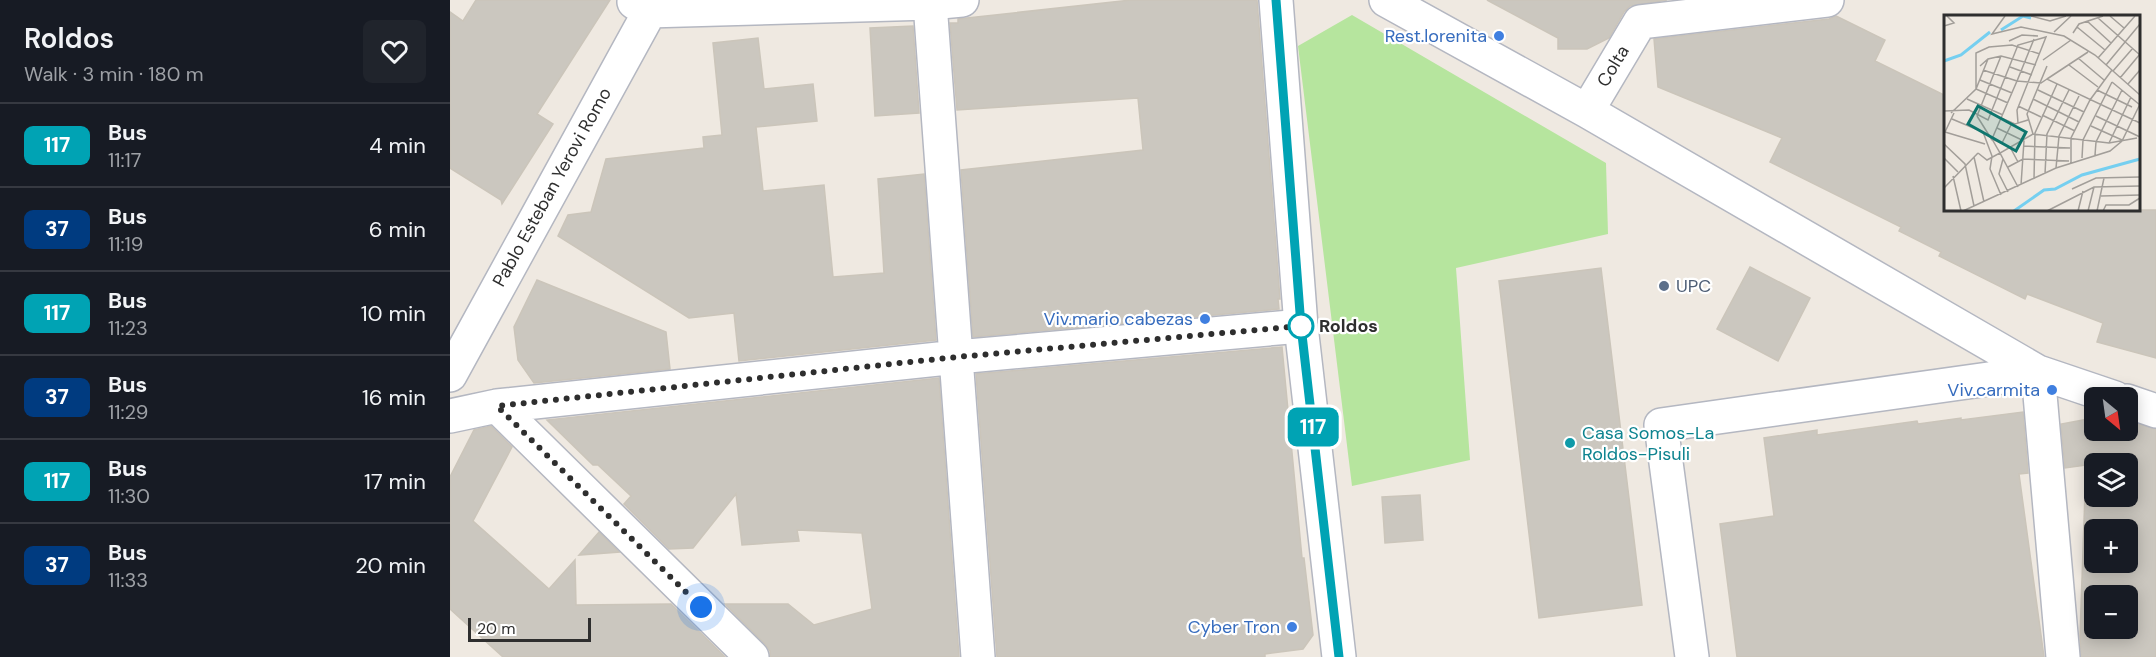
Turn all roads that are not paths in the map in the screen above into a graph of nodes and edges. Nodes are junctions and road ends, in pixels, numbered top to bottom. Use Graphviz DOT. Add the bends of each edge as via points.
graph roads {
  1 [pos="1276,0"];
  2 [pos="1386,0"];
  3 [pos="1827,0"];
  4 [pos="946,1"];
  5 [pos="645,4"];
  6 [pos="1640,11"];
  7 [pos="1587,111"];
  8 [pos="1301,326"];
  9 [pos="957,357"];
  10 [pos="2038,372"];
  11 [pos="450,375"];
  12 [pos="2084,388"];
  13 [pos="2138,405"];
  14 [pos="497,406"];
  15 [pos="2156,411"];
  16 [pos="450,416"];
  17 [pos="752,657"];
  18 [pos="978,657"];
  19 [pos="1339,657"];
  20 [pos="1692,657"];
  21 [pos="2063,657"];
  1 -- 8 [label="street"];
  2 -- 7 [label="street"];
  3 -- 6 [label="street"];
  4 -- 5 [label="street"];
  4 -- 9 [label="street"];
  5 -- 11 [label="street, Pablo Esteban Yerovi Romo"];
  6 -- 7 [label="street, Colta"];
  7 -- 10 [label="street"];
  8 -- 9 [label="street"];
  8 -- 19 [label="street"];
  9 -- 14 [label="street"];
  9 -- 18 [label="street"];
  10 -- 12 [label="street"];
  10 -- 20 [label="street" via="1661,425"];
  10 -- 21 [label="street"];
  13 -- 15 [label="street"];
  14 -- 16 [label="street"];
  14 -- 17 [label="street"];
}
